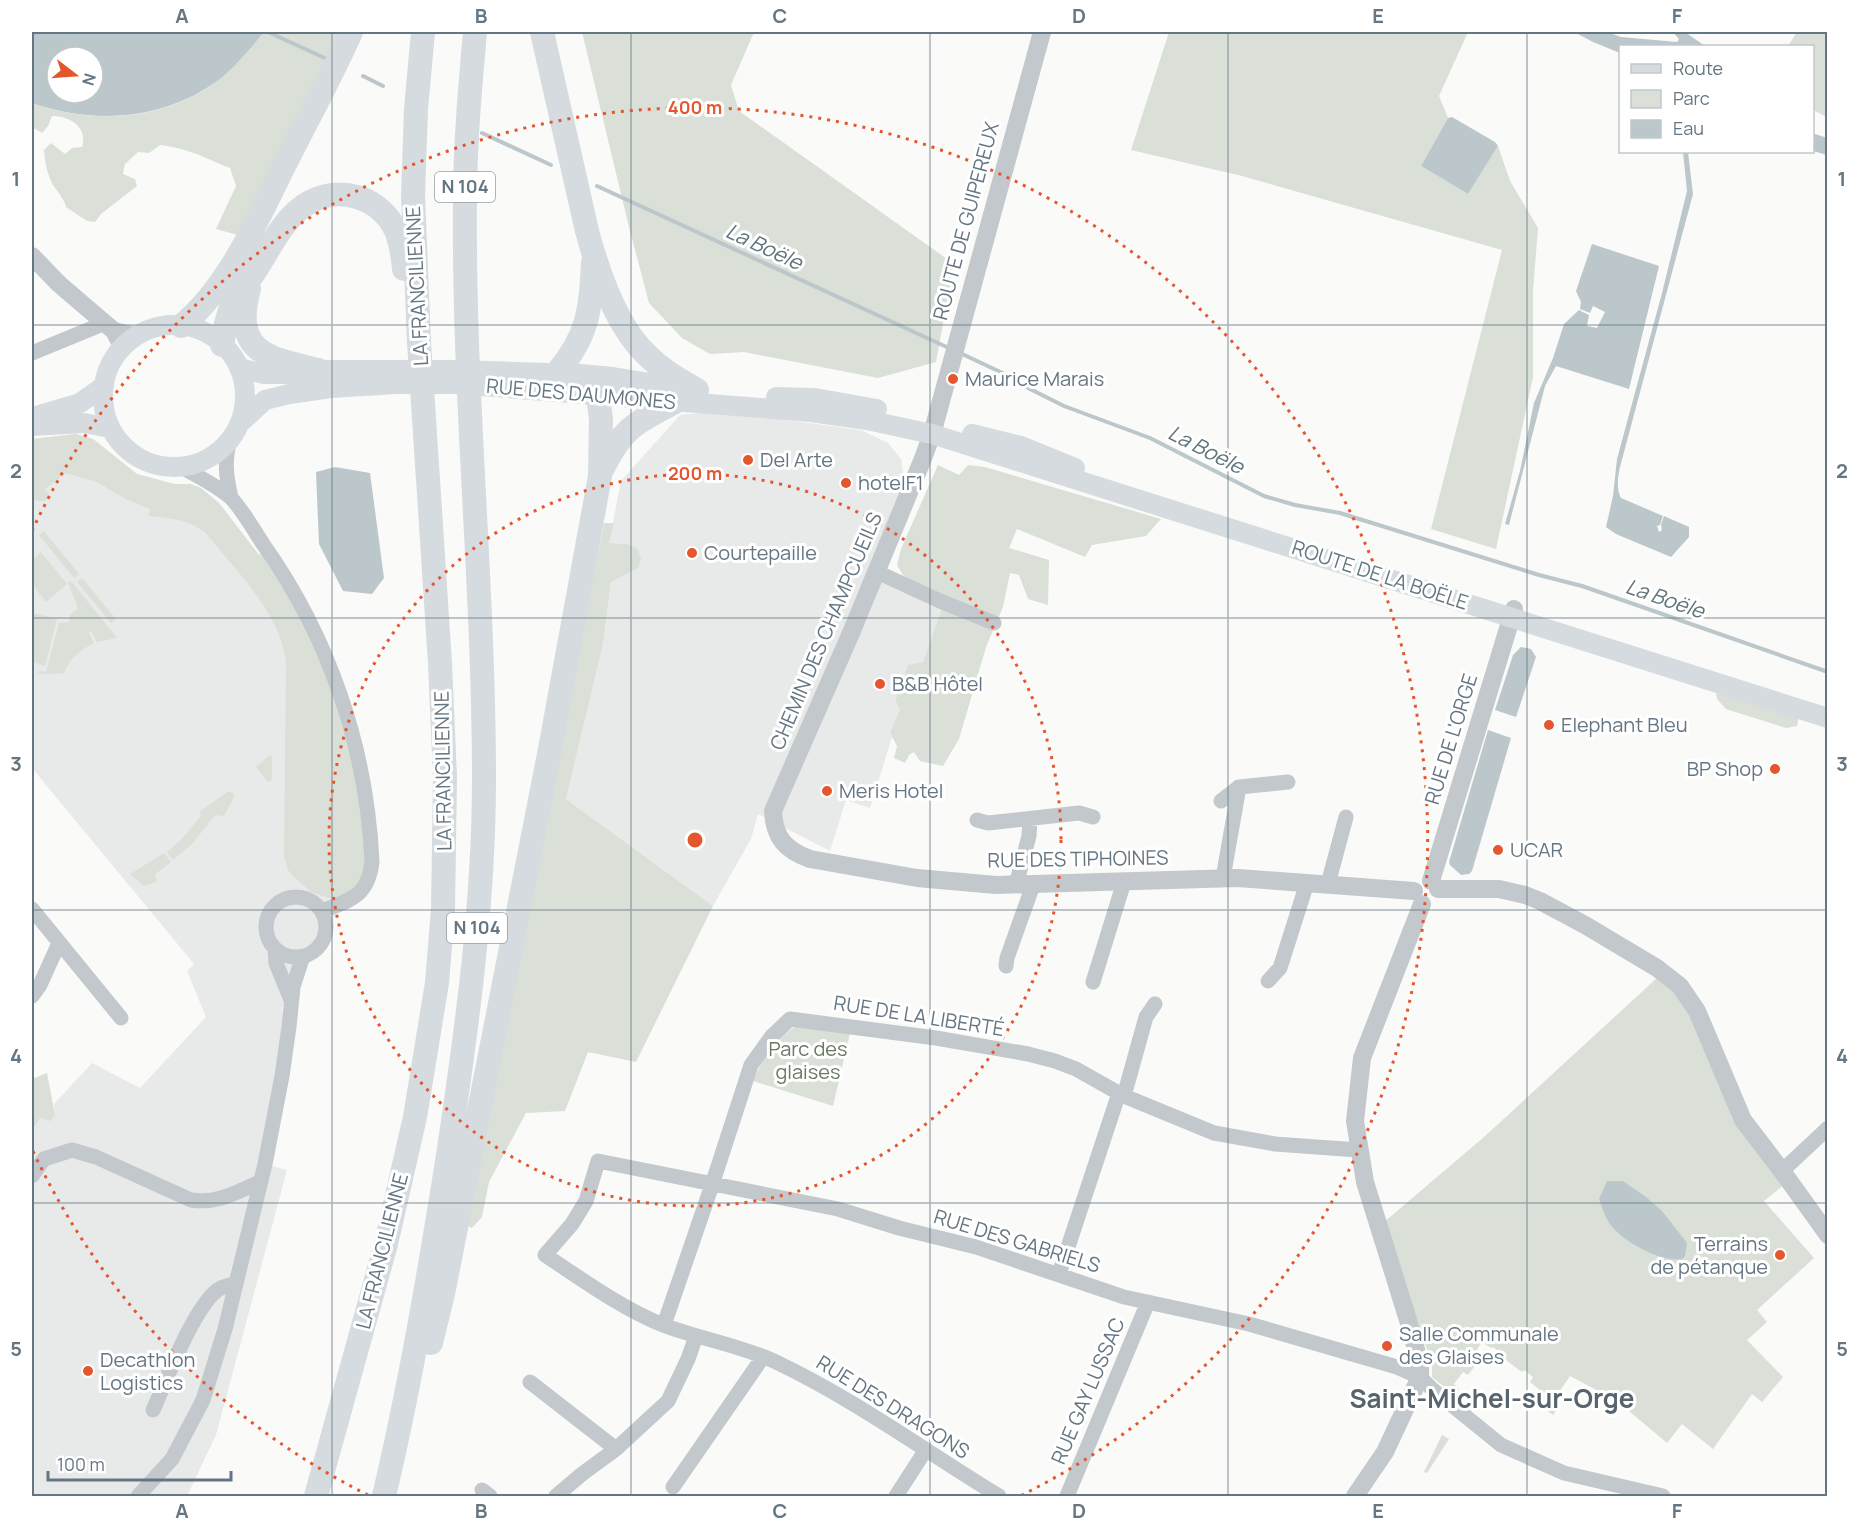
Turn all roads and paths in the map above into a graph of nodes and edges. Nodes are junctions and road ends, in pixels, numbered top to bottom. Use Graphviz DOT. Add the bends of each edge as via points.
graph roads {
  1 [pos="351,32"];
  2 [pos="423,32"];
  3 [pos="475,32"];
  4 [pos="542,32"];
  5 [pos="1042,32"];
  6 [pos="593,254"];
  7 [pos="32,256"];
  8 [pos="38,272"];
  9 [pos="252,275"];
  10 [pos="418,317"];
  11 [pos="181,326"];
  12 [pos="120,334"];
  13 [pos="222,345"];
  14 [pos="32,353"];
  15 [pos="239,368"];
  16 [pos="318,370"];
  17 [pos="556,374"];
  18 [pos="580,374"];
  19 [pos="104,386"];
  20 [pos="536,390"];
  21 [pos="697,390"];
  22 [pos="598,396"];
  23 [pos="675,402"];
  24 [pos="32,417"];
  25 [pos="32,426"];
  26 [pos="110,428"];
  27 [pos="933,428"];
  28 [pos="235,432"];
  29 [pos="182,467"];
  30 [pos="600,476"];
  31 [pos="231,498"];
  32 [pos="877,572"];
  33 [pos="1513,613"];
  34 [pos="994,623"];
  35 [pos="1827,708"];
  36 [pos="1827,718"];
  37 [pos="1288,782"];
  38 [pos="1239,787"];
  39 [pos="1221,801"];
  40 [pos="773,811"];
  41 [pos="1093,817"];
  42 [pos="1346,817"];
  43 [pos="1030,819"];
  44 [pos="977,820"];
  45 [pos="1223,878"];
  46 [pos="1124,882"];
  47 [pos="1307,883"];
  48 [pos="1328,884"];
  49 [pos="1024,885"];
  50 [pos="1435,885"];
  51 [pos="1418,898"];
  52 [pos="32,909"];
  53 [pos="322,911"];
  54 [pos="59,943"];
  55 [pos="275,949"];
  56 [pos="303,956"];
  57 [pos="1006,966"];
  58 [pos="1268,981"];
  59 [pos="1093,982"];
  60 [pos="32,996"];
  61 [pos="291,1000"];
  62 [pos="1155,1004"];
  63 [pos="121,1018"];
  64 [pos="1121,1094"];
  65 [pos="1827,1128"];
  66 [pos="1358,1150"];
  67 [pos="1782,1170"];
  68 [pos="32,1176"];
  69 [pos="261,1182"];
  70 [pos="712,1185"];
  71 [pos="1827,1235"];
  72 [pos="545,1256"];
  73 [pos="1059,1274"];
  74 [pos="234,1284"];
  75 [pos="1148,1302"];
  76 [pos="664,1325"];
  77 [pos="696,1336"];
  78 [pos="763,1357"];
  79 [pos="1420,1377"];
  80 [pos="531,1382"];
  81 [pos="153,1410"];
  82 [pos="398,1437"];
  83 [pos="616,1449"];
  84 [pos="925,1451"];
  85 [pos="673,1487"];
  86 [pos="138,1497"];
  87 [pos="316,1497"];
  88 [pos="384,1497"];
  89 [pos="556,1497"];
  90 [pos="896,1497"];
  91 [pos="999,1497"];
  92 [pos="1067,1497"];
  93 [pos="1355,1497"];
  94 [pos="1663,1497"];
  1 -- 11 [label="highway" via="248,237 207,299"];
  2 -- 10 [label="highway, LA FRANCILIENNE / N 104" via="413,196"];
  3 -- 82 [label="highway, LA FRANCILIENNE / N 104" via="465,205 483,694 484,782 477,923 448,1156"];
  4 -- 6 [label="highway"];
  5 -- 27 [label="street, ROUTE DE GUIPEREUX"];
  6 -- 17 [label="highway" via="588,318 576,348"];
  6 -- 21 [label="highway" via="615,309 634,340 663,369"];
  7 -- 8 [label="street"];
  8 -- 12 [label="street"];
  9 -- 10 [label="highway" via="290,219 305,205 322,196 358,196 386,215 396,232 408,300"];
  9 -- 13 [label="highway" via="235,298"];
  9 -- 16 [label="highway" via="243,318 254,345 281,361"];
  10 -- 87 [label="highway, LA FRANCILIENNE / N 104" via="445,778 437,983 417,1106 386,1244"];
  11 -- 12 [label="main road"];
  11 -- 13 [label="main road" via="205,333"];
  12 -- 14 [label="street"];
  12 -- 19 [label="main road"];
  13 -- 15 [label="main road"];
  15 -- 16 [label="main road, RUE DES DAUMONES" via="290,375"];
  15 -- 28 [label="main road" via="245,400"];
  16 -- 17 [label="main road, RUE DES DAUMONES"];
  17 -- 18 [label="main road, RUE DES DAUMONES"];
  17 -- 20 [label="main road"];
  18 -- 21 [label="main road, RUE DES DAUMONES"];
  18 -- 22 [label="main road"];
  19 -- 24 [label="main road" via="80,403"];
  19 -- 26 [label="main road"];
  20 -- 22 [label="main road, RUE DES DAUMONES"];
  20 -- 28 [label="main road, RUE DES DAUMONES" via="432,384 330,388 265,400"];
  21 -- 27 [label="main road, RUE DES DAUMONES" via="815,399 904,414"];
  22 -- 23 [label="main road, RUE DES DAUMONES"];
  22 -- 30 [label="highway" via="602,419"];
  23 -- 27 [label="main road, RUE DES DAUMONES" via="811,412"];
  23 -- 30 [label="highway" via="625,432"];
  25 -- 26 [label="main road" via="84,423"];
  26 -- 29 [label="main road" via="124,447 144,461"];
  27 -- 32 [label="street, CHEMIN DES CHAMPCUEILS"];
  27 -- 33 [label="main road, ROUTE DE LA BOËLE"];
  28 -- 29 [label="main road" via="223,448"];
  28 -- 31 [label="street" via="225,473"];
  29 -- 31 [label="street"];
  30 -- 82 [label="highway" via="443,1294 412,1421"];
  31 -- 53 [label="street" via="284,574 319,638 344,704 361,769 372,849 371,875 355,898"];
  32 -- 34 [label="street"];
  32 -- 40 [label="street, CHEMIN DES CHAMPCUEILS"];
  33 -- 35 [label="main road, ROUTE DE LA BOËLE"];
  33 -- 36 [label="main road, ROUTE DE LA BOËLE"];
  33 -- 50 [label="street, RUE DE L'ORGE"];
  37 -- 38 [label="street"];
  38 -- 39 [label="street"];
  38 -- 45 [label="street"];
  40 -- 49 [label="street, RUE DES TIPHOINES" via="778,837 810,859 942,881"];
  41 -- 43 [label="street" via="1079,813"];
  42 -- 48 [label="street"];
  43 -- 44 [label="street" via="988,823"];
  43 -- 49 [label="street"];
  45 -- 46 [label="street, RUE DES TIPHOINES"];
  45 -- 47 [label="street, RUE DES TIPHOINES"];
  46 -- 49 [label="street, RUE DES TIPHOINES"];
  46 -- 59 [label="street"];
  47 -- 48 [label="street, RUE DES TIPHOINES"];
  47 -- 58 [label="street" via="1280,968"];
  48 -- 51 [label="street, RUE DES TIPHOINES"];
  49 -- 57 [label="street"];
  50 -- 51 [label="street" via="1420,882"];
  50 -- 67 [label="street" via="1525,895 1585,925 1673,980 1691,1000 1743,1120"];
  51 -- 66 [label="street" via="1362,1058 1354,1121"];
  52 -- 54 [label="street"];
  53 -- 55 [label="street" via="303,897 279,902 267,918 266,929"];
  53 -- 56 [label="street" via="326,923 324,937 319,946"];
  54 -- 60 [label="street"];
  54 -- 63 [label="street"];
  55 -- 56 [label="street" via="294,957"];
  55 -- 61 [label="street" via="276,963"];
  56 -- 61 [label="street"];
  61 -- 69 [label="street" via="276,1116"];
  62 -- 64 [label="street" via="1146,1017"];
  64 -- 66 [label="street, RUE DE LA LIBERTÉ" via="1214,1133 1275,1144"];
  64 -- 70 [label="street, RUE DE LA LIBERTÉ" via="1076,1069 1028,1054 790,1019 751,1065"];
  64 -- 73 [label="street"];
  65 -- 67 [label="street"];
  66 -- 79 [label="street" via="1408,1320"];
  67 -- 71 [label="street"];
  68 -- 69 [label="street" via="44,1159 72,1150 191,1200 224,1198"];
  69 -- 74 [label="street"];
  70 -- 72 [label="street, RUE DES GABRIELS" via="598,1161 586,1201"];
  70 -- 73 [label="street, RUE DES GABRIELS" via="838,1209"];
  70 -- 76 [label="street, RUE DE LA LIBERTÉ"];
  72 -- 76 [label="street, RUE DES DRAGONS" via="637,1314"];
  73 -- 75 [label="street, RUE DES GABRIELS"];
  74 -- 81 [label="street" via="219,1288 204,1304"];
  74 -- 86 [label="street" via="203,1400 172,1459"];
  75 -- 79 [label="street, RUE DES GABRIELS" via="1249,1324"];
  75 -- 92 [label="street, RUE GAY LUSSAC"];
  76 -- 77 [label="street, RUE DES DRAGONS"];
  77 -- 78 [label="street, RUE DES DRAGONS"];
  77 -- 83 [label="street" via="668,1401"];
  78 -- 84 [label="street, RUE DES DRAGONS" via="855,1405"];
  78 -- 85 [label="street"];
  79 -- 93 [label="street" via="1385,1452"];
  79 -- 94 [label="street" via="1501,1445 1557,1471"];
  80 -- 83 [label="street"];
  82 -- 88 [label="highway, LA FRANCILIENNE / N 104"];
  83 -- 89 [label="street"];
  84 -- 90 [label="street"];
  84 -- 91 [label="street, RUE DES DRAGONS"];
}
